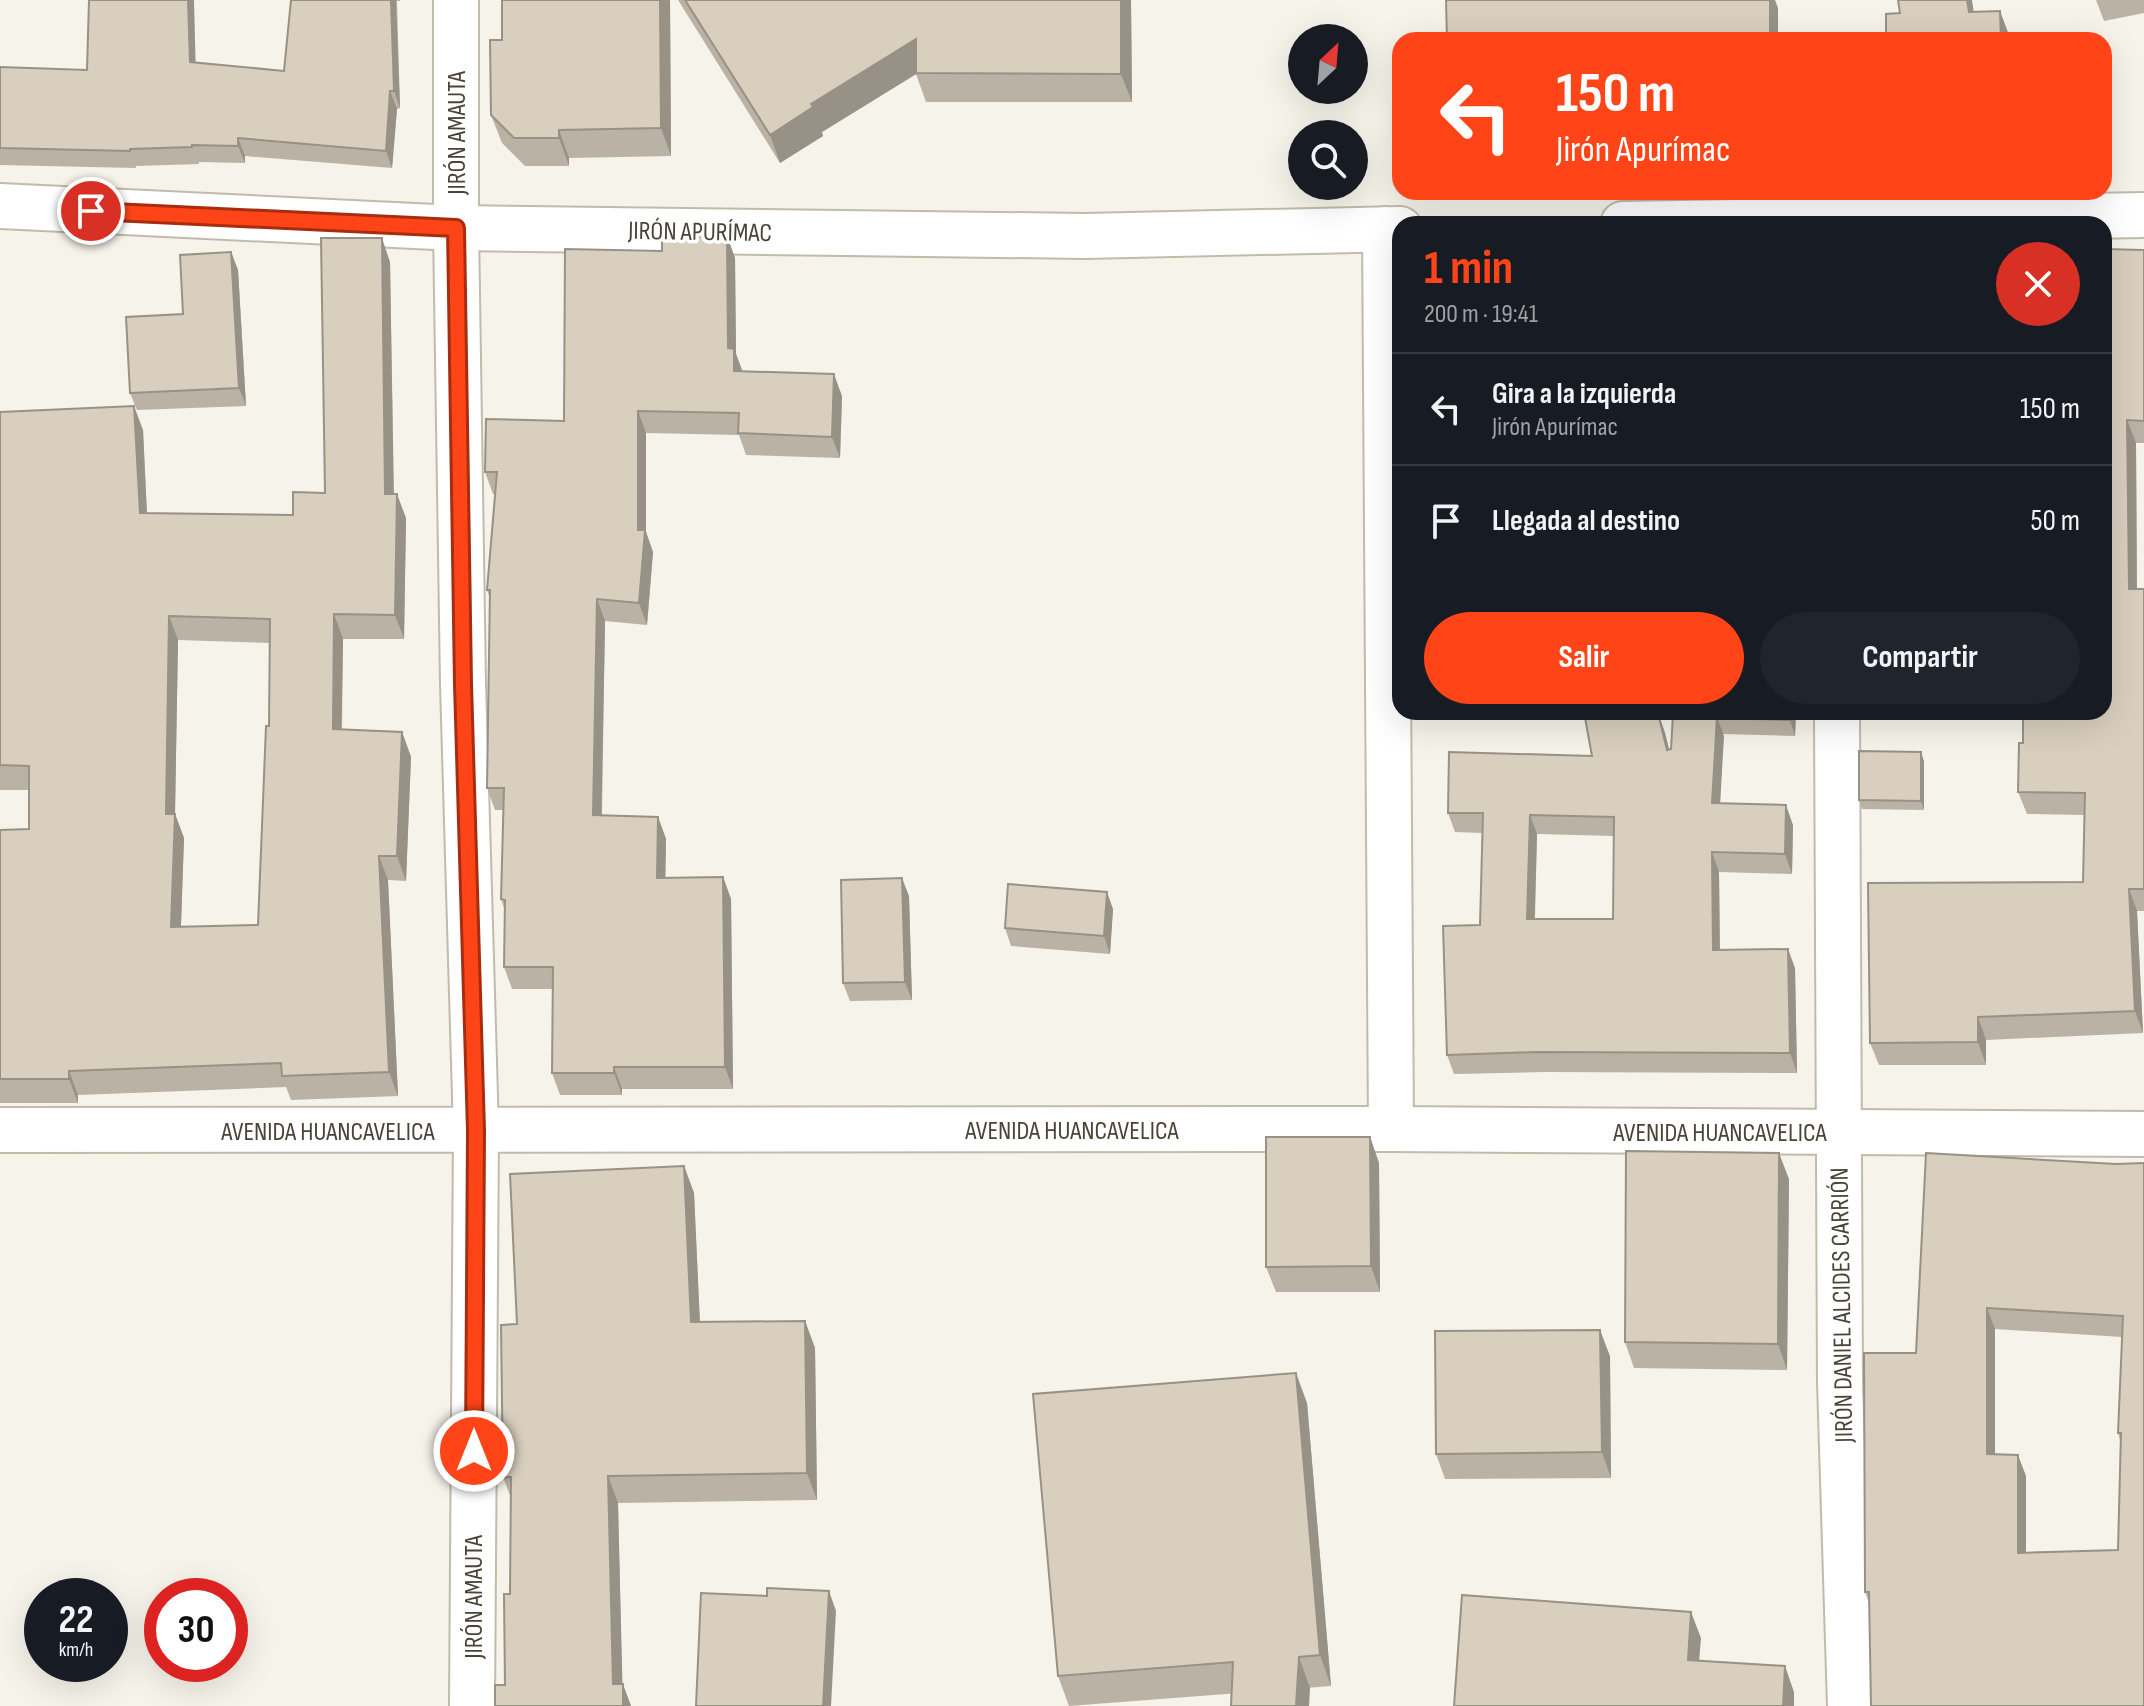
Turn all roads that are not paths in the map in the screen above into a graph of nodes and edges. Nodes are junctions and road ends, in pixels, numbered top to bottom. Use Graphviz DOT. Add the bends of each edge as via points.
graph roads {
  1 [pos="456,0"];
  2 [pos="0,206"];
  3 [pos="2144,215"];
  4 [pos="2100,216"];
  5 [pos="456,228"];
  6 [pos="1392,229"];
  7 [pos="1837,720"];
  8 [pos="1391,1129"];
  9 [pos="0,1130"];
  10 [pos="476,1131"];
  11 [pos="1839,1133"];
  12 [pos="2144,1134"];
  13 [pos="472,1706"];
  14 [pos="1850,1706"];
  1 -- 5 [label="street, JIRÓN AMAUTA"];
  2 -- 5 [label="street, JIRÓN APURÍMAC"];
  3 -- 4 [label="street"];
  5 -- 6 [label="street, JIRÓN APURÍMAC" via="1085,236"];
  5 -- 10 [label="street, JIRÓN AMAUTA"];
  6 -- 8 [label="street"];
  7 -- 11 [label="street, JIRÓN DANIEL ALCIDES CARRIÓN"];
  8 -- 10 [label="street, AVENIDA HUANCAVELICA"];
  8 -- 11 [label="street, AVENIDA HUANCAVELICA"];
  9 -- 10 [label="street, AVENIDA HUANCAVELICA"];
  10 -- 13 [label="street, JIRÓN AMAUTA"];
  11 -- 12 [label="street, AVENIDA HUANCAVELICA"];
  11 -- 14 [label="street, JIRÓN DANIEL ALCIDES CARRIÓN"];
}
